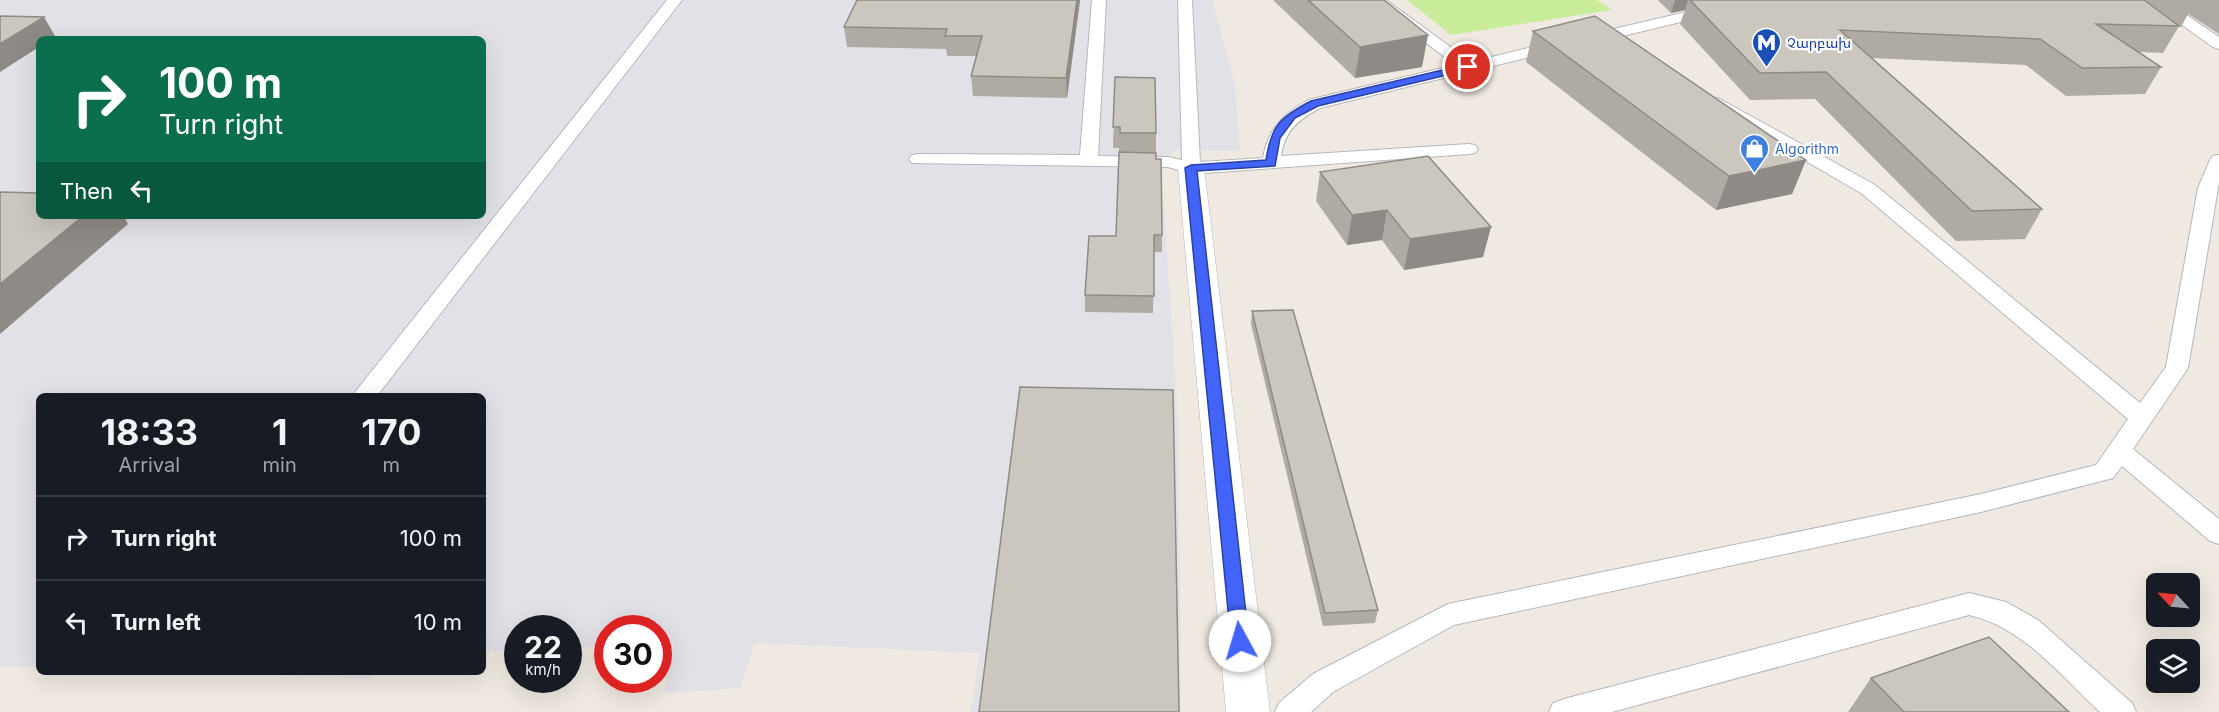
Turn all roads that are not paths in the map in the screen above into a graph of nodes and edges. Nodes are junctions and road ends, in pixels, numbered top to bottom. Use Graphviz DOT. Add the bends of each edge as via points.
graph roads {
  1 [pos="675,0"];
  2 [pos="1099,0"];
  3 [pos="1185,0"];
  4 [pos="1377,0"];
  5 [pos="1689,0"];
  6 [pos="2154,0"];
  7 [pos="1599,36"];
  8 [pos="2219,44"];
  9 [pos="1619,48"];
  10 [pos="1468,67"];
  11 [pos="1702,95"];
  12 [pos="1469,149"];
  13 [pos="918,159"];
  14 [pos="2219,160"];
  15 [pos="1089,162"];
  16 [pos="1271,164"];
  17 [pos="1191,168"];
  18 [pos="366,393"];
  19 [pos="2142,418"];
  20 [pos="2119,450"];
  21 [pos="2219,534"];
  22 [pos="1629,704"];
  23 [pos="1248,712"];
  24 [pos="1290,712"];
  25 [pos="1564,712"];
  26 [pos="2121,712"];
  1 -- 18 [label="lane"];
  2 -- 15 [label="lane"];
  3 -- 17 [label="lane"];
  4 -- 10 [label="lane"];
  5 -- 7 [label="lane" via="1700,13"];
  6 -- 8 [label="lane"];
  7 -- 9 [label="lane"];
  7 -- 10 [label="lane"];
  10 -- 16 [label="lane" via="1314,104 1291,116 1275,137"];
  11 -- 19 [label="lane" via="1868,189"];
  12 -- 16 [label="lane"];
  13 -- 15 [label="lane"];
  14 -- 19 [label="lane" via="2207,188 2177,368"];
  15 -- 17 [label="lane" via="1168,162"];
  16 -- 17 [label="lane"];
  17 -- 23 [label="street"];
  19 -- 20 [label="lane"];
  20 -- 21 [label="lane"];
  20 -- 24 [label="lane" via="2104,472 1981,503 1448,615 1323,683"];
  22 -- 25 [label="lane"];
  22 -- 26 [label="lane" via="1969,604 1996,610 2028,628"];
}
